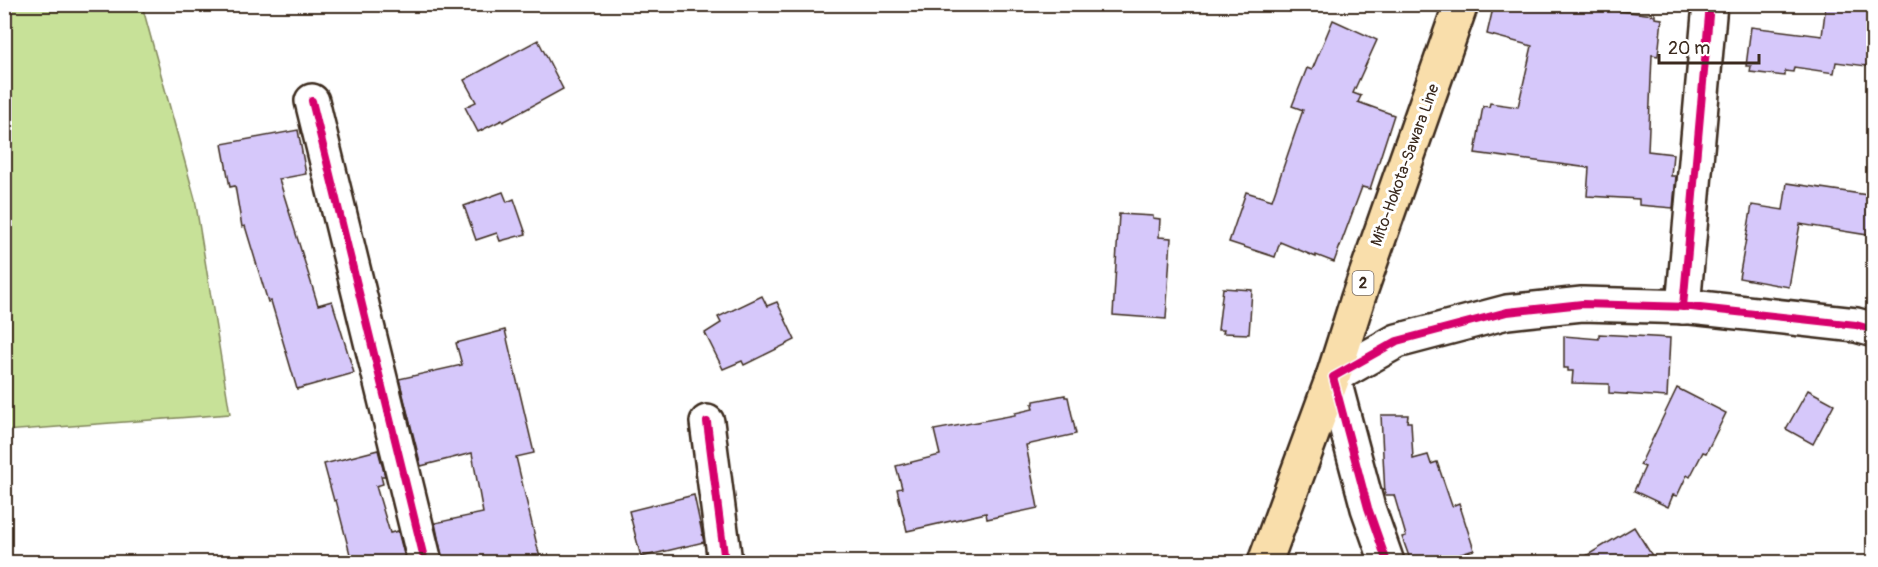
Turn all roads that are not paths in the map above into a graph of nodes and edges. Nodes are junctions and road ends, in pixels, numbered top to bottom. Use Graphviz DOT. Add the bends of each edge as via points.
graph roads {
  1 [pos="1461,4"];
  2 [pos="1710,4"];
  3 [pos="312,101"];
  4 [pos="1683,307"];
  5 [pos="1874,330"];
  6 [pos="1333,377"];
  7 [pos="707,422"];
  8 [pos="425,562"];
  9 [pos="725,562"];
  10 [pos="1265,562"];
  11 [pos="1387,562"];
  1 -- 6 [label="main road, Mito-Hokota-Sawara Line / 2"];
  2 -- 4 [label="street"];
  3 -- 8 [label="street"];
  4 -- 5 [label="street"];
  4 -- 6 [label="street" via="1582,304 1507,312 1397,341"];
  6 -- 10 [label="main road, Mito-Hokota-Sawara Line / 2"];
  6 -- 11 [label="street" via="1368,508"];
  7 -- 9 [label="street"];
}
